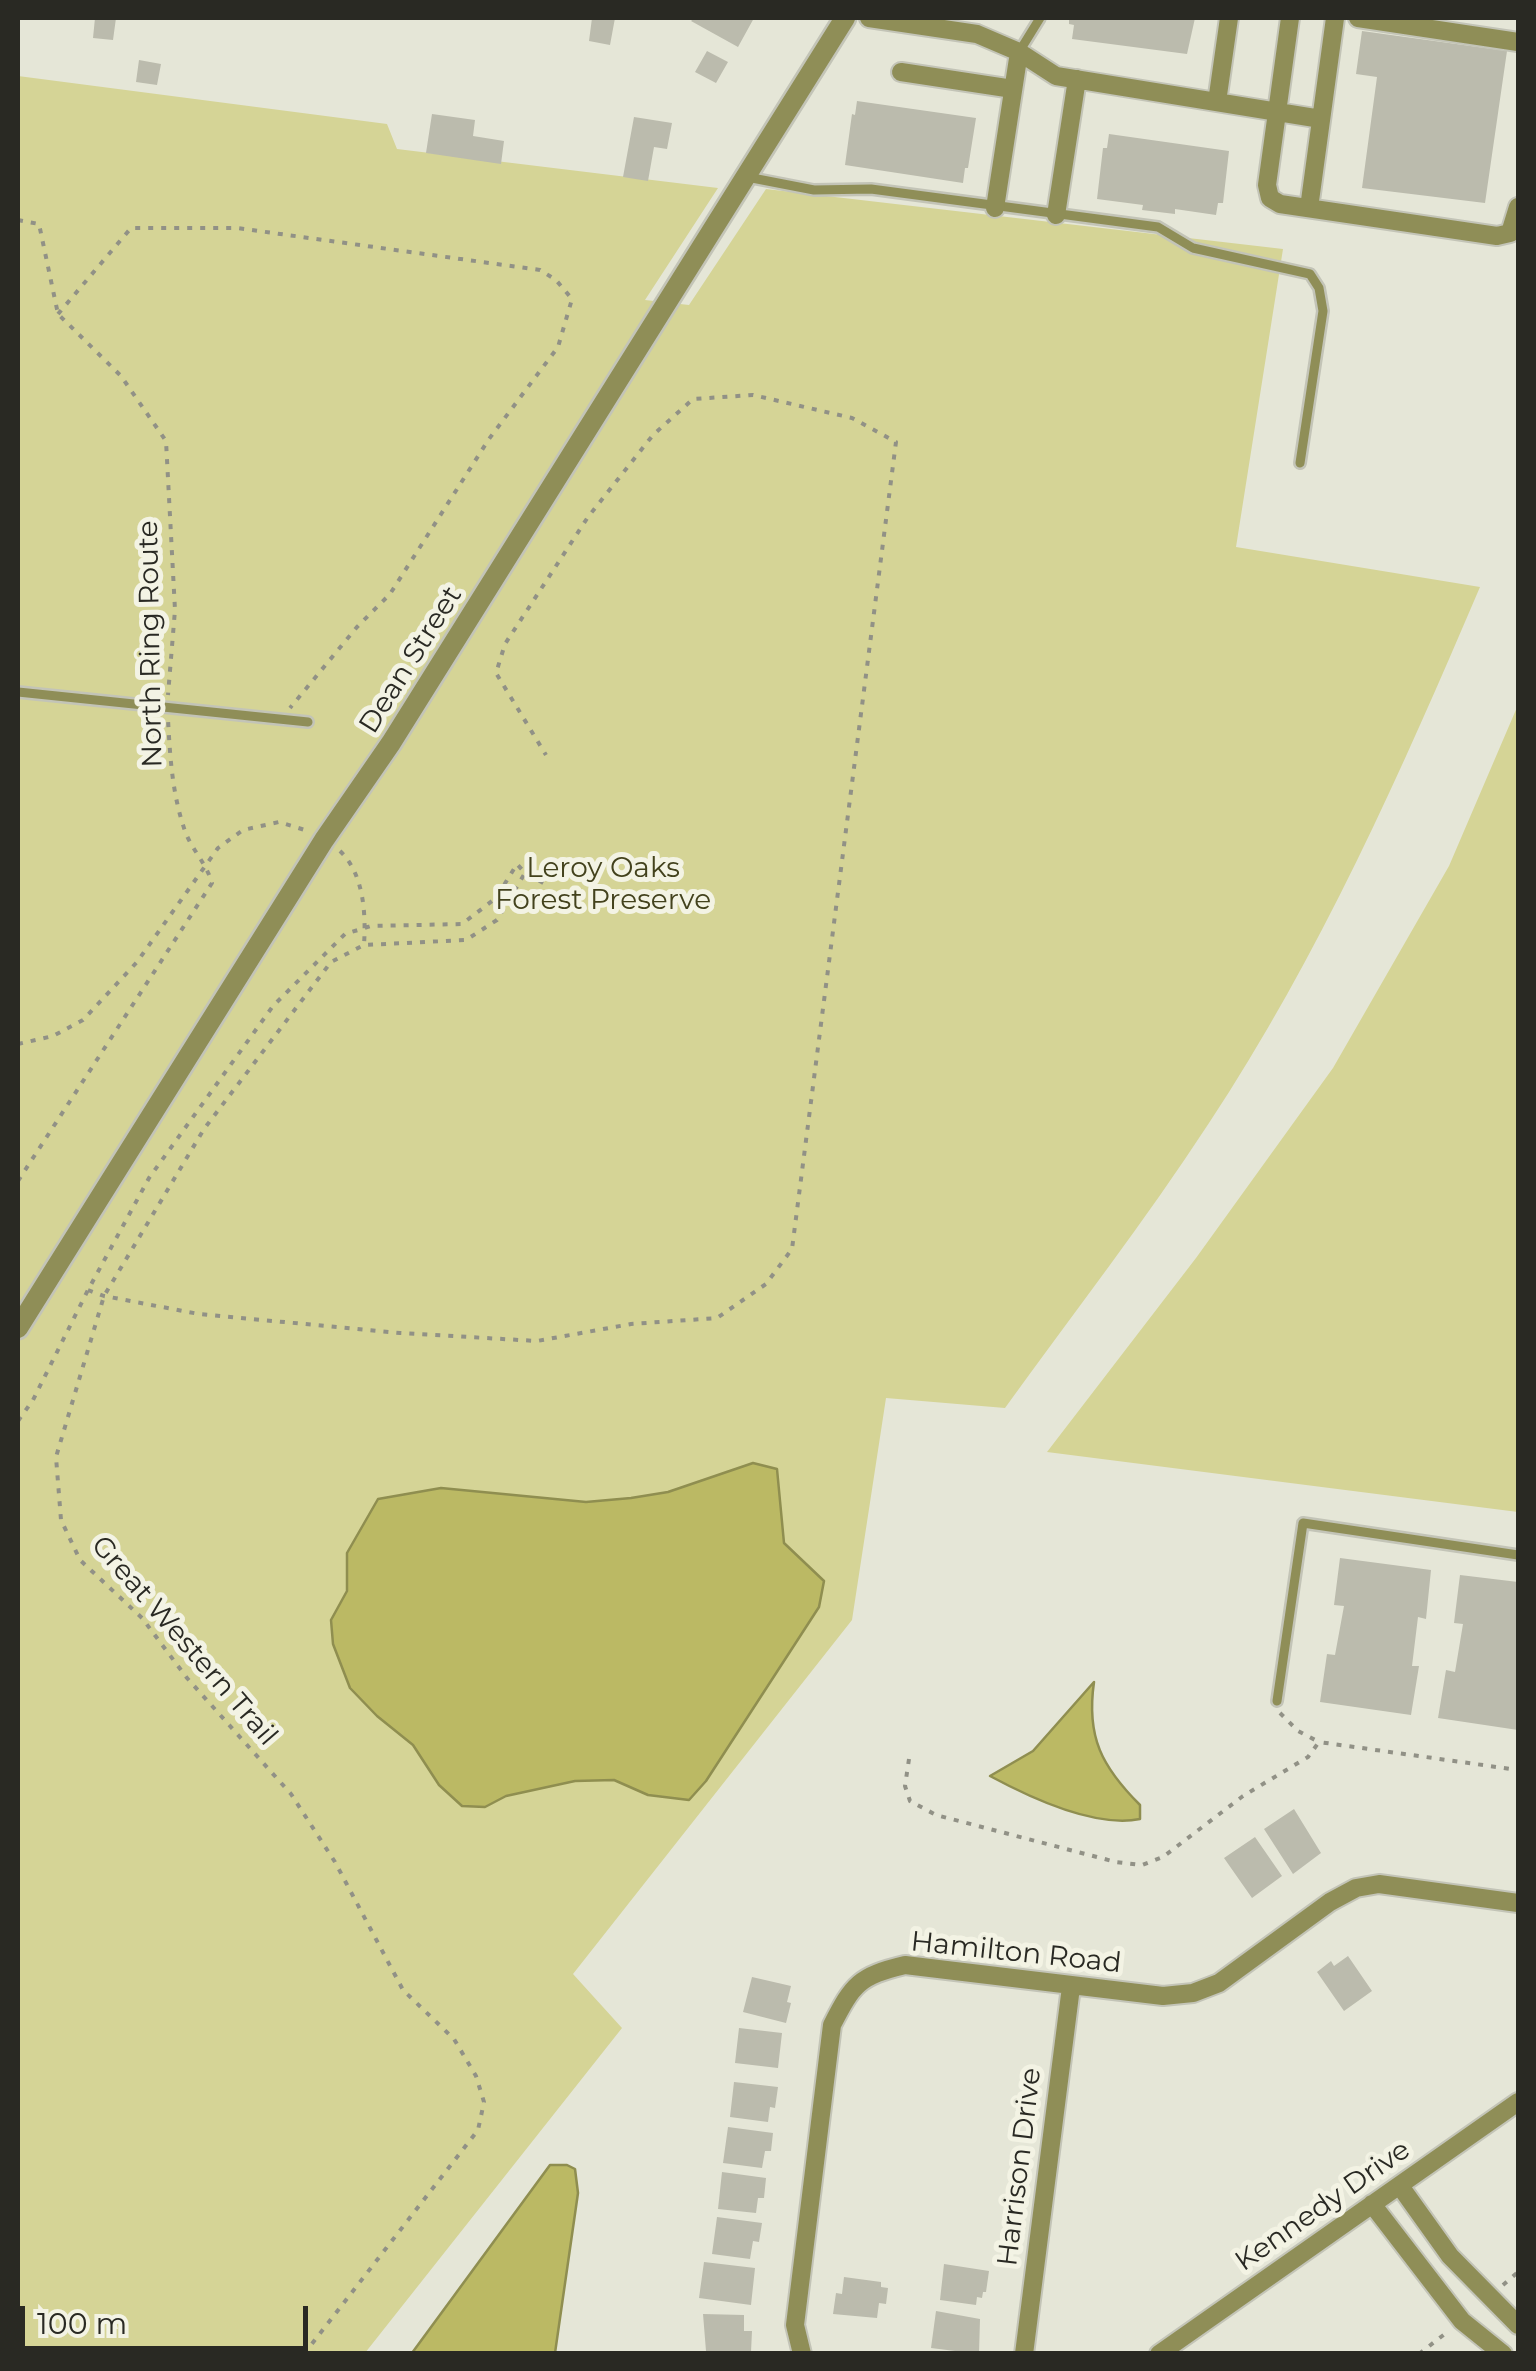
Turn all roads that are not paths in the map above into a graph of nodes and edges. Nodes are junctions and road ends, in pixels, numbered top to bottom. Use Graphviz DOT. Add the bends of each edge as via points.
graph roads {
  1 [pos="845,18"];
  2 [pos="869,18"];
  3 [pos="1040,18"];
  4 [pos="1229,18"];
  5 [pos="1290,18"];
  6 [pos="1335,18"];
  7 [pos="1358,18"];
  8 [pos="1518,42"];
  9 [pos="1018,52"];
  10 [pos="900,72"];
  11 [pos="1077,79"];
  12 [pos="1013,89"];
  13 [pos="1217,102"];
  14 [pos="1276,112"];
  15 [pos="1321,119"];
  16 [pos="744,176"];
  17 [pos="995,208"];
  18 [pos="1308,208"];
  19 [pos="1518,208"];
  20 [pos="1056,215"];
  21 [pos="1300,463"];
  22 [pos="18,692"];
  23 [pos="308,722"];
  24 [pos="18,1328"];
  25 [pos="1518,1554"];
  26 [pos="1277,1702"];
  27 [pos="1518,1904"];
  28 [pos="1071,1987"];
  29 [pos="1518,2102"];
  30 [pos="1400,2186"];
  31 [pos="1372,2204"];
  32 [pos="1518,2325"];
  33 [pos="1518,2336"];
  34 [pos="1498,2352"];
  35 [pos="802,2354"];
  36 [pos="1024,2354"];
  37 [pos="1159,2354"];
  1 -- 16 [label="street, Dean Street"];
  2 -- 9 [label="street" via="977,34"];
  3 -- 9 [label="lane"];
  4 -- 13 [label="street"];
  5 -- 14 [label="street"];
  6 -- 15 [label="street"];
  7 -- 8 [label="street"];
  9 -- 11 [label="street" via="1056,76"];
  9 -- 12 [label="street"];
  10 -- 12 [label="street"];
  11 -- 13 [label="street"];
  11 -- 20 [label="street"];
  12 -- 17 [label="street"];
  13 -- 14 [label="street"];
  14 -- 15 [label="street"];
  14 -- 18 [label="street" via="1270,198"];
  15 -- 18 [label="street"];
  16 -- 17 [label="lane" via="814,190 871,190"];
  16 -- 24 [label="street, Dean Street"];
  17 -- 20 [label="lane"];
  18 -- 19 [label="street" via="1497,236 1510,233"];
  20 -- 21 [label="lane" via="1158,227 1193,248 1310,274 1323,311"];
  22 -- 23 [label="lane"];
  25 -- 26 [label="lane" via="1303,1523"];
  27 -- 28 [label="street, Hamilton Road" via="1379,1884 1356,1888 1219,1983 1194,1993"];
  28 -- 35 [label="street, Hamilton Road" via="906,1965 851,1988 832,2025 795,2325"];
  28 -- 36 [label="street, Harrison Drive"];
  29 -- 30 [label="street, Kennedy Drive"];
  30 -- 31 [label="street, Kennedy Drive"];
  30 -- 32 [label="street" via="1450,2256"];
  31 -- 34 [label="street" via="1462,2321"];
  31 -- 37 [label="street, Kennedy Drive"];
  33 -- 34 [label="street"];
}
